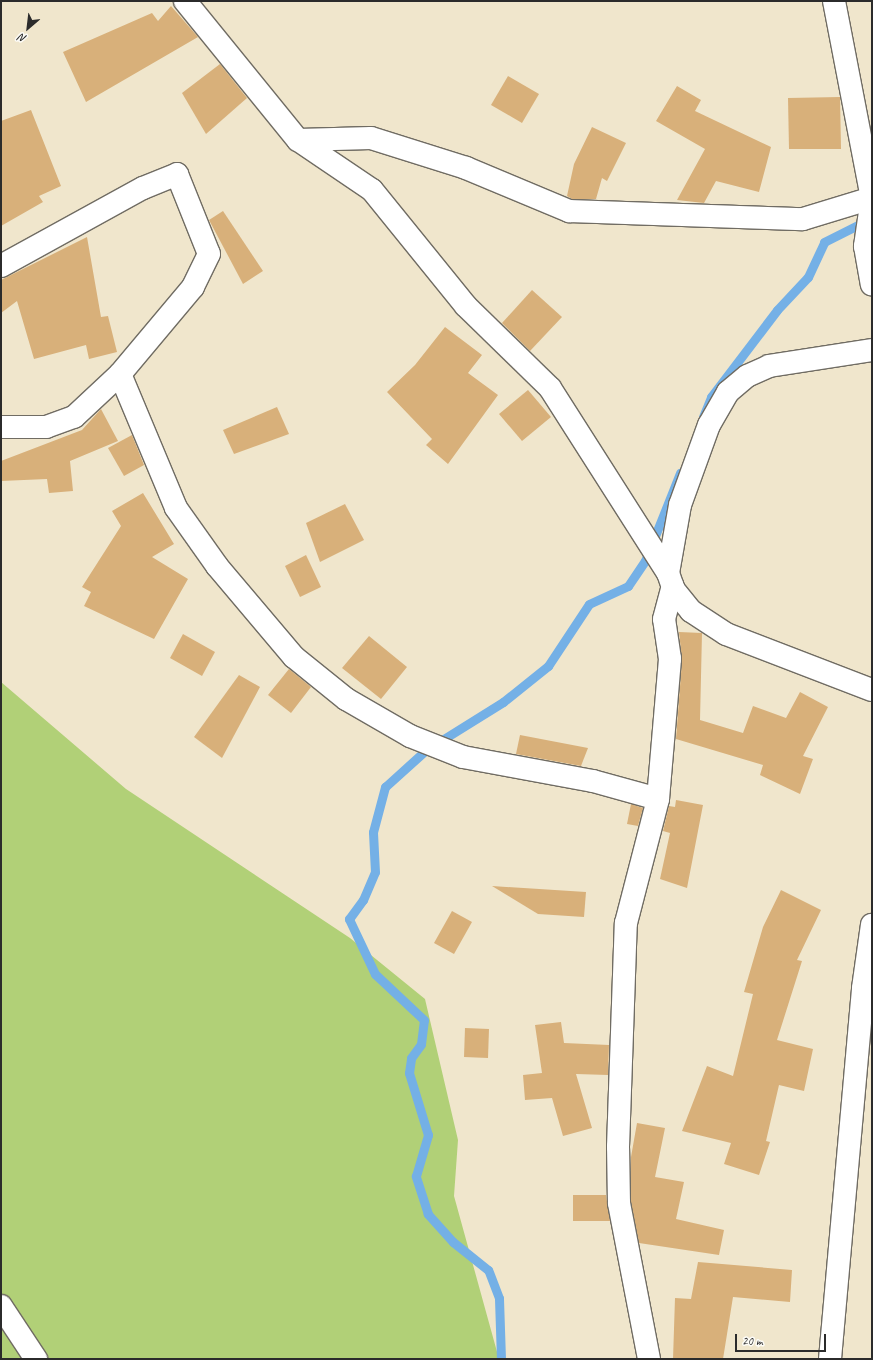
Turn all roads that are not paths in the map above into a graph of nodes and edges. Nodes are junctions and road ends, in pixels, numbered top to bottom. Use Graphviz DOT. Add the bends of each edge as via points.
graph roads {
  1 [pos="185,1"];
  2 [pos="834,1"];
  3 [pos="298,140"];
  4 [pos="872,198"];
  5 [pos="1,266"];
  6 [pos="872,284"];
  7 [pos="872,350"];
  8 [pos="120,374"];
  9 [pos="1,427"];
  10 [pos="670,579"];
  11 [pos="872,690"];
  12 [pos="658,799"];
  13 [pos="872,925"];
  14 [pos="1,1306"];
  15 [pos="36,1359"];
  16 [pos="649,1359"];
  17 [pos="830,1359"];
  1 -- 3 [label="street"];
  2 -- 4 [label="street"];
  3 -- 4 [label="street" via="371,138 466,168 569,211 803,218"];
  3 -- 10 [label="street" via="372,190 466,306 550,388"];
  4 -- 6 [label="street" via="865,246"];
  5 -- 8 [label="street" via="143,188 177,174 209,254 193,287"];
  7 -- 10 [label="street" via="769,366 747,376 728,392 709,425 680,505"];
  8 -- 9 [label="street" via="74,417 46,427"];
  8 -- 12 [label="street" via="176,508 217,566 294,657 346,699 410,736 463,757 593,781"];
  10 -- 11 [label="street" via="691,611 726,634"];
  10 -- 12 [label="street" via="664,619 670,659"];
  12 -- 16 [label="street" via="626,923 618,1147 619,1203"];
  13 -- 17 [label="street" via="863,988"];
  14 -- 15 [label="street"];
}
